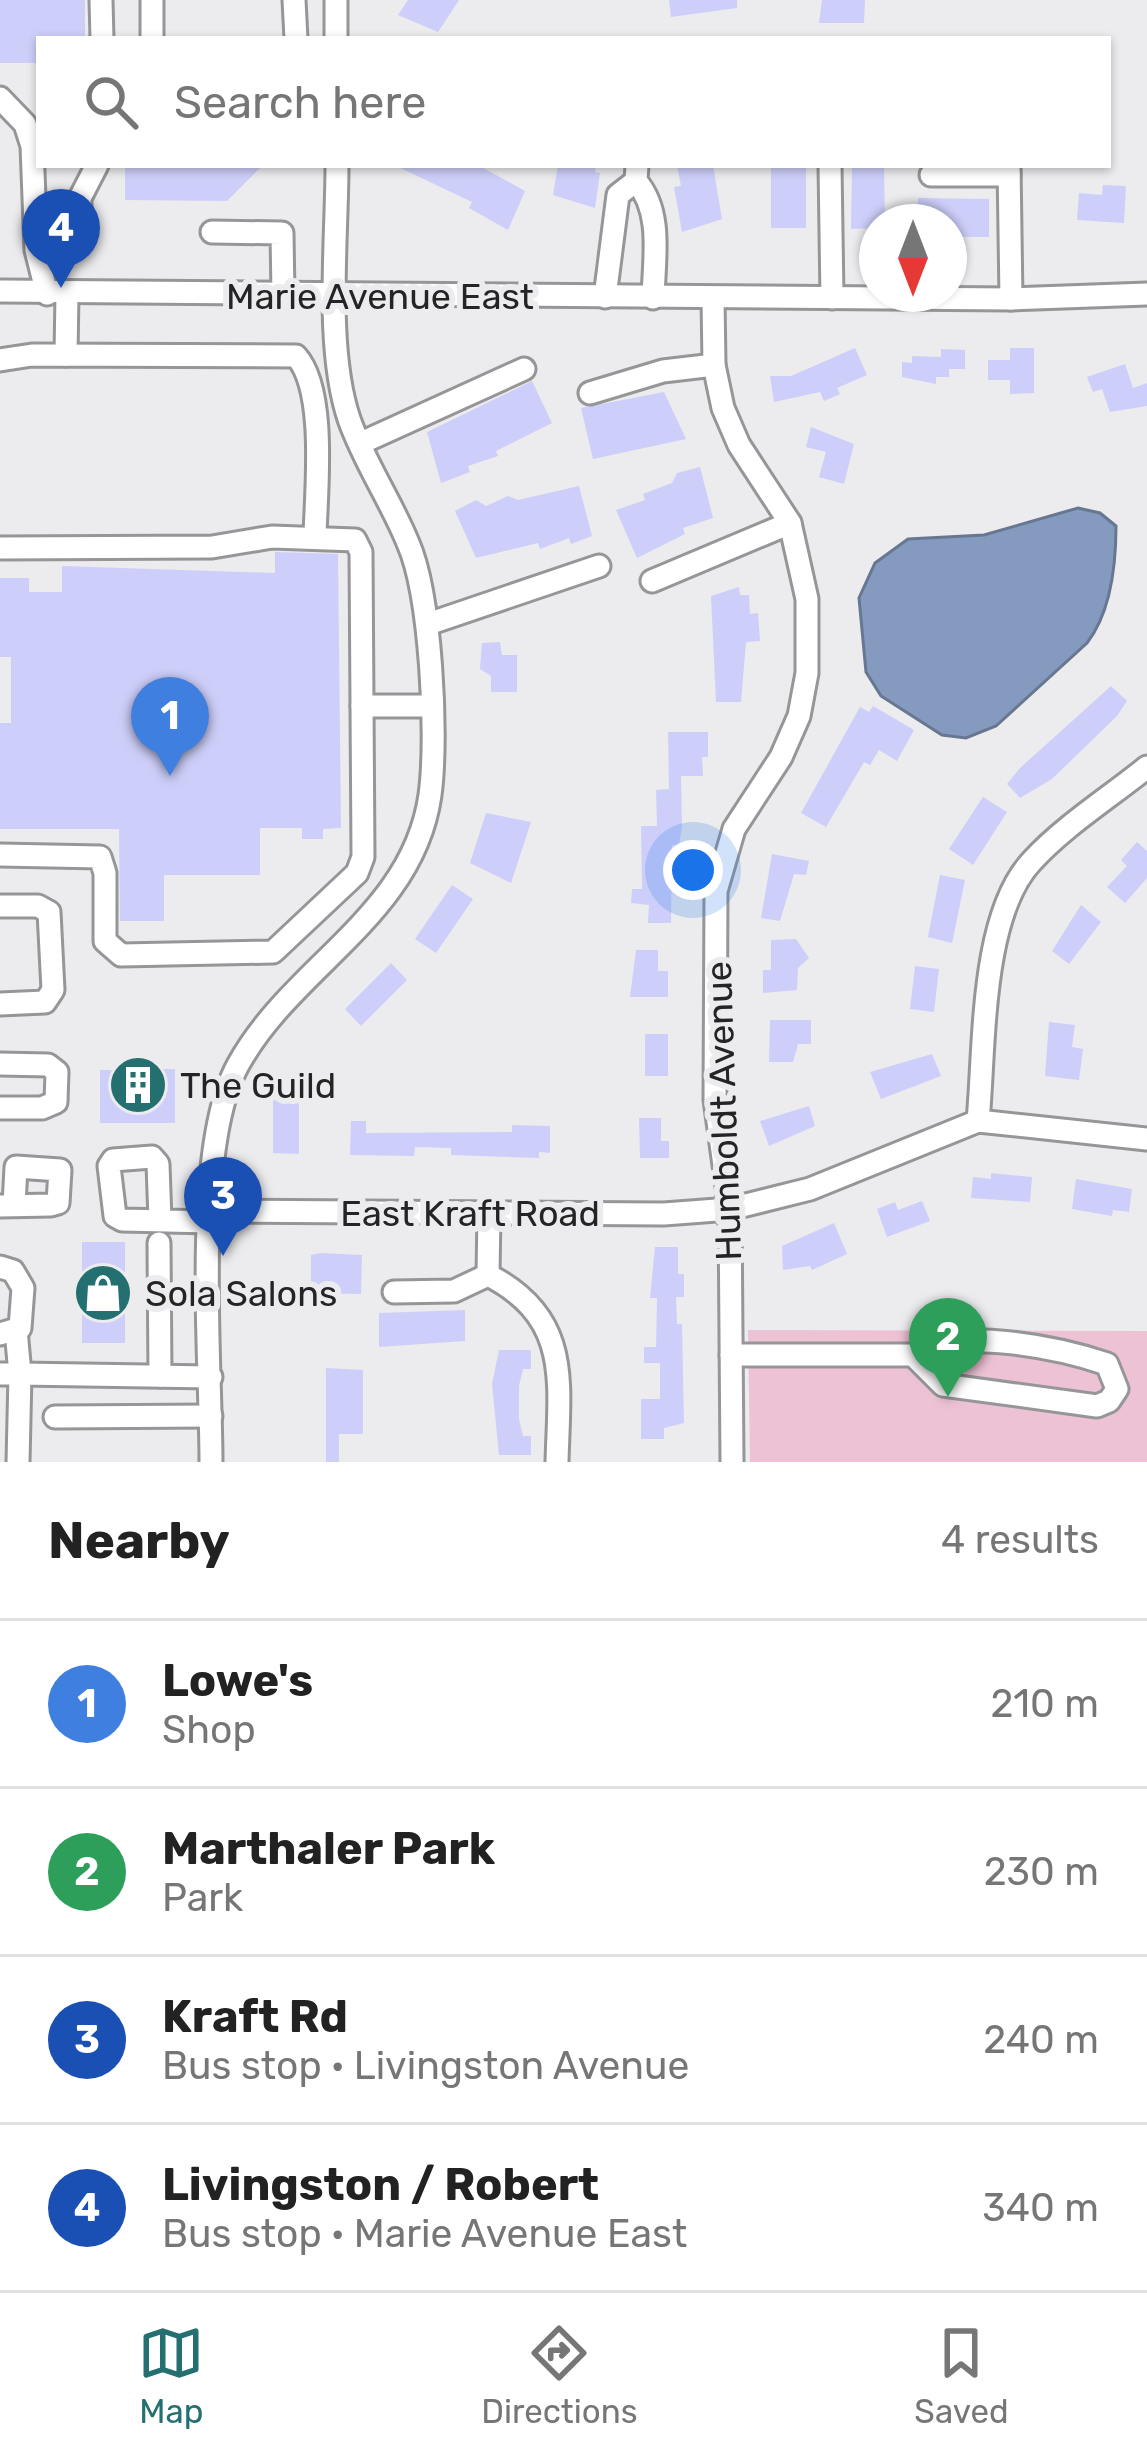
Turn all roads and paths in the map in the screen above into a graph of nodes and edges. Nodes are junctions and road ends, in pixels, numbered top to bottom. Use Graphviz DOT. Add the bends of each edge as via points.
graph roads {
  1 [pos="101,0"];
  2 [pos="152,0"];
  3 [pos="294,0"];
  4 [pos="336,0"];
  5 [pos="102,36"];
  6 [pos="152,36"];
  7 [pos="296,36"];
  8 [pos="336,36"];
  9 [pos="0,98"];
  10 [pos="95,168"];
  11 [pos="337,168"];
  12 [pos="830,168"];
  13 [pos="1009,170"];
  14 [pos="636,173"];
  15 [pos="931,175"];
  16 [pos="35,231"];
  17 [pos="212,232"];
  18 [pos="0,290"];
  19 [pos="57,293"];
  20 [pos="1147,293"];
  21 [pos="283,295"];
  22 [pos="338,296"];
  23 [pos="605,298"];
  24 [pos="653,298"];
  25 [pos="713,298"];
  26 [pos="832,298"];
  27 [pos="1011,299"];
  28 [pos="0,303"];
  29 [pos="66,355"];
  30 [pos="0,360"];
  31 [pos="714,364"];
  32 [pos="524,369"];
  33 [pos="590,393"];
  34 [pos="361,443"];
  35 [pos="790,523"];
  36 [pos="315,536"];
  37 [pos="0,548"];
  38 [pos="599,566"];
  39 [pos="652,581"];
  40 [pos="428,624"];
  41 [pos="362,706"];
  42 [pos="429,706"];
  43 [pos="1147,767"];
  44 [pos="0,855"];
  45 [pos="0,906"];
  46 [pos="0,1004"];
  47 [pos="0,1064"];
  48 [pos="0,1108"];
  49 [pos="978,1120"];
  50 [pos="1147,1138"];
  51 [pos="730,1209"];
  52 [pos="489,1213"];
  53 [pos="211,1216"];
  54 [pos="0,1267"];
  55 [pos="488,1275"];
  56 [pos="394,1292"];
  57 [pos="8,1332"];
  58 [pos="731,1355"];
  59 [pos="913,1355"];
  60 [pos="10,1374"];
  61 [pos="121,1376"];
  62 [pos="160,1376"];
  63 [pos="211,1377"];
  64 [pos="121,1416"];
  65 [pos="211,1416"];
  66 [pos="55,1417"];
  67 [pos="18,1462"];
  68 [pos="211,1462"];
  69 [pos="557,1462"];
  70 [pos="732,1462"];
  1 -- 5 [label="street"];
  2 -- 6 [label="street"];
  3 -- 7 [label="street"];
  4 -- 8 [label="street"];
  9 -- 16 [label="street" via="25,124 32,146"];
  10 -- 16 [label="street" via="80,198 80,228"];
  11 -- 22 [label="street"];
  12 -- 26 [label="street"];
  13 -- 15 [label="street"];
  13 -- 27 [label="street"];
  14 -- 23 [label="street" via="618,195"];
  14 -- 24 [label="street" via="654,219"];
  16 -- 19 [label="street"];
  17 -- 21 [label="street" via="282,233"];
  18 -- 19 [label="street, Marie Avenue East"];
  19 -- 21 [label="street, Marie Avenue East"];
  19 -- 28 [label="street, Marie Avenue East"];
  19 -- 29 [label="street"];
  20 -- 27 [label="street, Marie Avenue East"];
  21 -- 22 [label="street, Marie Avenue East"];
  22 -- 23 [label="street, Marie Avenue East"];
  22 -- 34 [label="street" via="339,364"];
  23 -- 24 [label="street, Marie Avenue East"];
  24 -- 25 [label="street, Marie Avenue East"];
  25 -- 26 [label="street, Marie Avenue East"];
  25 -- 31 [label="street, Humboldt Avenue"];
  26 -- 27 [label="street, Marie Avenue East"];
  29 -- 30 [label="street"];
  29 -- 36 [label="street" via="296,356 316,426"];
  31 -- 33 [label="street"];
  31 -- 35 [label="street, Humboldt Avenue" via="739,445"];
  32 -- 34 [label="street"];
  34 -- 40 [label="street" via="410,547"];
  35 -- 39 [label="street"];
  35 -- 51 [label="street, Humboldt Avenue" via="807,598 799,716 734,829 716,891 715,1100"];
  36 -- 37 [label="street" via="212,547"];
  36 -- 41 [label="street" via="359,544"];
  38 -- 40 [label="street"];
  40 -- 42 [label="street"];
  41 -- 42 [label="street"];
  41 -- 44 [label="street" via="362,866 273,952 113,952 105,941 100,857"];
  42 -- 53 [label="street" via="430,794 416,847 392,892 268,1022 237,1066 215,1129"];
  43 -- 49 [label="street" via="1032,861 1008,894"];
  45 -- 46 [label="street" via="50,913 53,990 45,1002"];
  47 -- 48 [label="street" via="48,1065 56,1072 56,1102"];
  49 -- 50 [label="street"];
  49 -- 51 [label="street, East Kraft Road" via="810,1189"];
  51 -- 52 [label="street, East Kraft Road"];
  51 -- 58 [label="street, Humboldt Avenue"];
  52 -- 53 [label="street, East Kraft Road"];
  52 -- 55 [label="street"];
  53 -- 62 [label="street, East Kraft Road" via="160,1232"];
  53 -- 63 [label="street"];
  54 -- 57 [label="street" via="23,1288"];
  55 -- 56 [label="street" via="454,1291"];
  55 -- 69 [label="street" via="548,1325 560,1365"];
  57 -- 60 [label="street"];
  58 -- 59 [label="street"];
  58 -- 70 [label="street, Humboldt Avenue"];
  59 -- 59 [label="street" via="930,1376 956,1388 1096,1406 1117,1389 1107,1364 1036,1346 936,1342"];
  60 -- 61 [label="street"];
  60 -- 67 [label="street"];
  61 -- 62 [label="street"];
  61 -- 64 [label="street"];
  62 -- 63 [label="street"];
  63 -- 65 [label="street"];
  64 -- 65 [label="street"];
  64 -- 66 [label="street"];
  65 -- 68 [label="street"];
}
